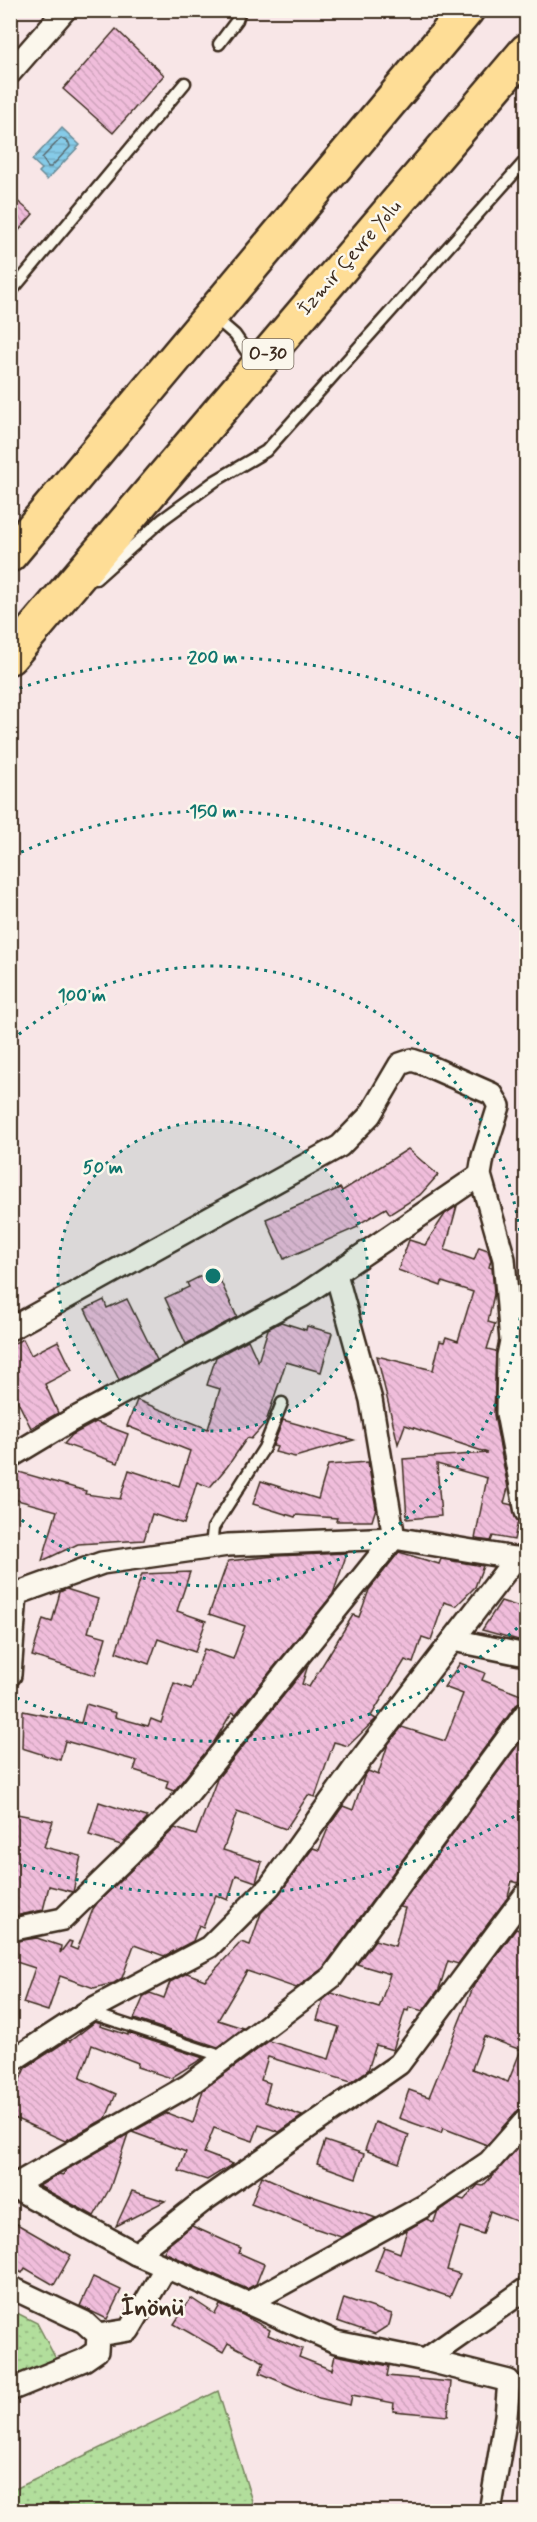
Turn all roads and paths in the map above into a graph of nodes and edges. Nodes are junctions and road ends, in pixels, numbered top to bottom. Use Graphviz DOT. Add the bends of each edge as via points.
graph roads {
  1 [pos="65,10"];
  2 [pos="240,10"];
  3 [pos="467,10"];
  4 [pos="219,44"];
  5 [pos="526,51"];
  6 [pos="10,74"];
  7 [pos="185,83"];
  8 [pos="526,160"];
  9 [pos="10,293"];
  10 [pos="210,314"];
  11 [pos="257,367"];
  12 [pos="10,555"];
  13 [pos="14,653"];
  14 [pos="480,1175"];
  15 [pos="336,1274"];
  16 [pos="10,1329"];
  17 [pos="519,1344"];
  18 [pos="282,1403"];
  19 [pos="10,1457"];
  20 [pos="526,1512"];
  21 [pos="394,1538"];
  22 [pos="211,1547"];
  23 [pos="521,1559"];
  24 [pos="13,1596"];
  25 [pos="453,1640"];
  26 [pos="526,1655"];
  27 [pos="10,1675"];
  28 [pos="526,1713"];
  29 [pos="526,1894"];
  30 [pos="10,1930"];
  31 [pos="90,2010"];
  32 [pos="222,2060"];
  33 [pos="10,2062"];
  34 [pos="526,2120"];
  35 [pos="12,2186"];
  36 [pos="136,2254"];
  37 [pos="166,2267"];
  38 [pos="10,2287"];
  39 [pos="526,2289"];
  40 [pos="248,2303"];
  41 [pos="98,2335"];
  42 [pos="425,2360"];
  43 [pos="518,2382"];
  44 [pos="10,2390"];
  45 [pos="490,2511"];
  1 -- 6 [label="street"];
  2 -- 4 [label="lane"];
  3 -- 10 [label="highway"];
  5 -- 11 [label="highway, İzmir Çevre Yolu / O-30"];
  7 -- 9 [label="lane"];
  8 -- 13 [label="lane" via="266,451 215,481 163,519"];
  10 -- 11 [label="lane" via="235,335"];
  10 -- 12 [label="highway"];
  11 -- 13 [label="highway, İzmir Çevre Yolu / O-30"];
  14 -- 15 [label="street"];
  14 -- 16 [label="street" via="499,1106 492,1094 412,1060 400,1064 370,1115 340,1146"];
  14 -- 17 [label="street" via="504,1259"];
  15 -- 19 [label="street"];
  15 -- 21 [label="street" via="370,1400"];
  17 -- 20 [label="street" via="508,1356 507,1413"];
  18 -- 22 [label="lane" via="264,1448 213,1528"];
  21 -- 22 [label="street"];
  21 -- 23 [label="street"];
  21 -- 30 [label="street" via="175,1810 63,1919"];
  22 -- 24 [label="street" via="102,1563"];
  23 -- 25 [label="street"];
  24 -- 27 [label="street"];
  25 -- 26 [label="street"];
  25 -- 31 [label="street" via="270,1886 209,1947"];
  28 -- 32 [label="street" via="332,1977"];
  29 -- 36 [label="street" via="399,2064 203,2201"];
  31 -- 32 [label="lane" via="215,2054"];
  31 -- 33 [label="street"];
  32 -- 35 [label="street" via="189,2085"];
  34 -- 40 [label="street" via="489,2162 424,2206"];
  35 -- 36 [label="street"];
  36 -- 37 [label="street"];
  37 -- 40 [label="street"];
  37 -- 41 [label="street" via="129,2330"];
  38 -- 41 [label="street" via="84,2322"];
  39 -- 42 [label="street"];
  40 -- 42 [label="street" via="336,2342"];
  41 -- 44 [label="street" via="97,2350 84,2360"];
  42 -- 43 [label="street"];
  43 -- 45 [label="street" via="506,2416"];
}
